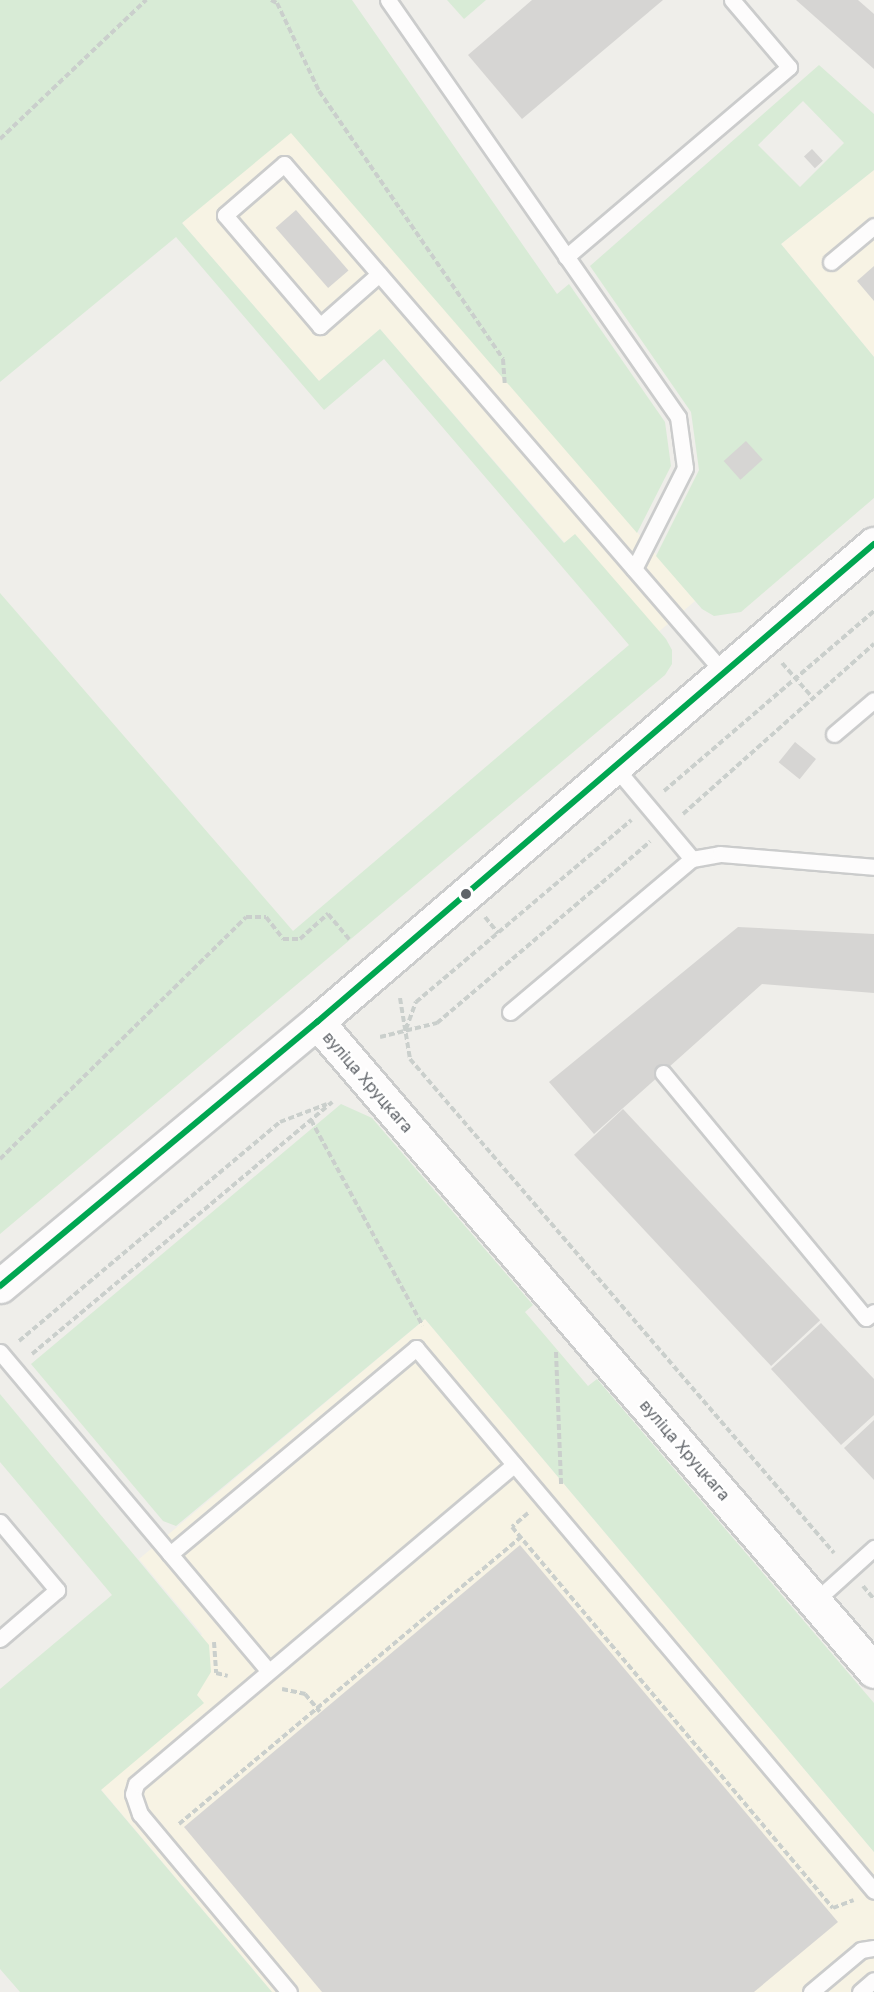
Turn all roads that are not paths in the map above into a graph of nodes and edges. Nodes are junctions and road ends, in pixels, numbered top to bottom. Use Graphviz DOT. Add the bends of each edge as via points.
graph roads {
  1 [pos="388,0"];
  2 [pos="732,0"];
  3 [pos="874,226"];
  4 [pos="566,256"];
  5 [pos="831,262"];
  6 [pos="379,274"];
  7 [pos="874,544"];
  8 [pos="634,569"];
  9 [pos="724,673"];
  10 [pos="874,699"];
  11 [pos="834,734"];
  12 [pos="614,766"];
  13 [pos="692,859"];
  14 [pos="874,867"];
  15 [pos="510,1012"];
  16 [pos="317,1022"];
  17 [pos="663,1073"];
  18 [pos="0,1286"];
  19 [pos="874,1312"];
  20 [pos="1,1354"];
  21 [pos="514,1464"];
  22 [pos="0,1522"];
  23 [pos="874,1548"];
  24 [pos="170,1554"];
  25 [pos="814,1602"];
  26 [pos="0,1639"];
  27 [pos="268,1670"];
  28 [pos="874,1671"];
  29 [pos="874,1891"];
  30 [pos="874,1948"];
  31 [pos="874,1980"];
  32 [pos="289,1992"];
  33 [pos="811,1992"];
  34 [pos="860,1992"];
  1 -- 4 [label="lane"];
  2 -- 4 [label="lane" via="789,67"];
  3 -- 5 [label="lane"];
  4 -- 8 [label="lane" via="678,417 685,468"];
  6 -- 6 [label="lane" via="284,164 225,215 320,326"];
  6 -- 8 [label="lane"];
  7 -- 9 [label="main road, вуліца Хруцкага"];
  8 -- 9 [label="lane"];
  9 -- 12 [label="main road, вуліца Хруцкага"];
  10 -- 11 [label="lane"];
  12 -- 13 [label="lane"];
  12 -- 16 [label="main road, вуліца Хруцкага"];
  13 -- 14 [label="lane" via="720,854"];
  13 -- 15 [label="lane"];
  16 -- 18 [label="main road"];
  16 -- 25 [label="main road, вуліца Хруцкага"];
  17 -- 19 [label="lane" via="866,1318"];
  20 -- 24 [label="lane"];
  21 -- 24 [label="lane" via="416,1348"];
  21 -- 27 [label="lane"];
  21 -- 29 [label="lane"];
  22 -- 26 [label="lane" via="57,1590"];
  23 -- 25 [label="lane"];
  24 -- 27 [label="lane"];
  25 -- 28 [label="main road, вуліца Хруцкага"];
  27 -- 32 [label="lane" via="143,1776 133,1794 140,1814"];
  30 -- 33 [label="lane" via="861,1950"];
  31 -- 34 [label="lane"];
}
